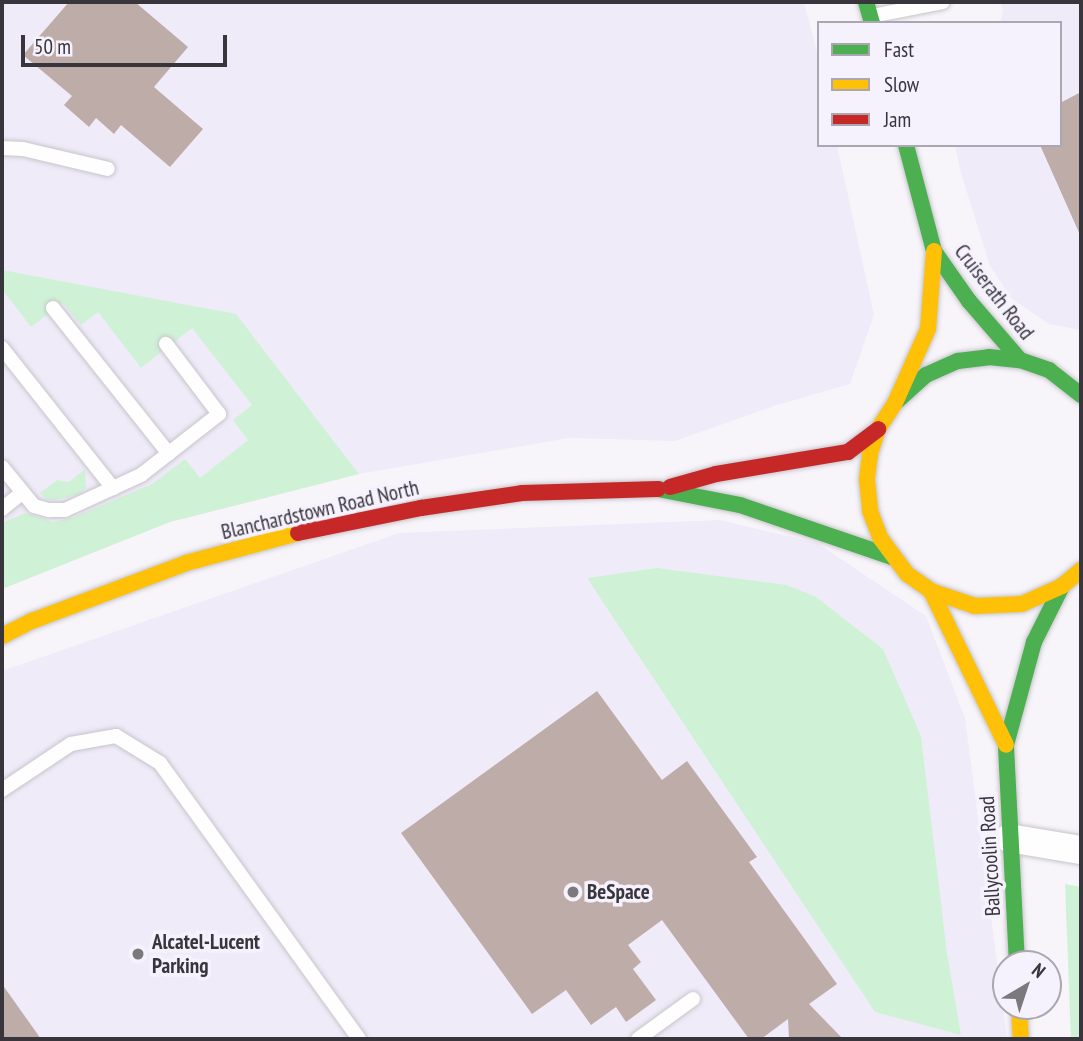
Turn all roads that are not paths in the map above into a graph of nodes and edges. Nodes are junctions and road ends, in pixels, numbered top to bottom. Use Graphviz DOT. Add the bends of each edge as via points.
graph roads {
  1 [pos="943,2"];
  2 [pos="870,14"];
  3 [pos="907,147"];
  4 [pos="2,148"];
  5 [pos="108,169"];
  6 [pos="934,251"];
  7 [pos="53,308"];
  8 [pos="166,344"];
  9 [pos="2,348"];
  10 [pos="1020,360"];
  11 [pos="1070,369"];
  12 [pos="1049,370"];
  13 [pos="1081,395"];
  14 [pos="895,403"];
  15 [pos="878,429"];
  16 [pos="169,454"];
  17 [pos="2,467"];
  18 [pos="113,488"];
  19 [pos="662,489"];
  20 [pos="22,493"];
  21 [pos="2,509"];
  22 [pos="892,557"];
  23 [pos="1081,570"];
  24 [pos="1062,586"];
  25 [pos="932,591"];
  26 [pos="2,636"];
  27 [pos="1006,746"];
  28 [pos="2,790"];
  29 [pos="1009,838"];
  30 [pos="1081,850"];
  31 [pos="1016,950"];
  32 [pos="693,999"];
  33 [pos="1020,1020"];
  34 [pos="359,1039"];
  35 [pos="638,1039"];
  36 [pos="1021,1039"];
  1 -- 2 [label="lane"];
  3 -- 6 [label="main road, Cruiserath Road"];
  4 -- 5 [label="lane"];
  6 -- 10 [label="main road, Cruiserath Road"];
  6 -- 14 [label="main road, Cruiserath Road" via="928,328"];
  7 -- 16 [label="lane"];
  8 -- 16 [label="lane" via="219,414"];
  9 -- 18 [label="lane"];
  10 -- 12 [label="main road"];
  10 -- 14 [label="main road" via="958,361 926,375"];
  11 -- 12 [label="main road"];
  12 -- 13 [label="main road"];
  14 -- 15 [label="main road"];
  15 -- 19 [label="main road, Blanchardstown Road North" via="848,452 716,474"];
  15 -- 22 [label="main road" via="870,454 870,511"];
  16 -- 18 [label="lane" via="142,475"];
  17 -- 20 [label="lane"];
  18 -- 20 [label="lane" via="65,510 34,506"];
  19 -- 22 [label="main road, Blanchardstown Road North" via="740,505"];
  19 -- 26 [label="main road, Blanchardstown Road North" via="522,494 317,528 186,563"];
  20 -- 21 [label="lane"];
  22 -- 25 [label="main road"];
  23 -- 24 [label="main road"];
  24 -- 25 [label="main road" via="1022,604 999,607 975,606"];
  24 -- 27 [label="main road, Ballycoolin Road" via="1034,642"];
  25 -- 27 [label="main road, Ballycoolin Road"];
  27 -- 29 [label="main road, Ballycoolin Road"];
  28 -- 34 [label="lane" via="71,744 116,736 160,763"];
  29 -- 30 [label="street"];
  29 -- 31 [label="main road, Ballycoolin Road"];
  32 -- 35 [label="lane"];
  33 -- 36 [label="main road"];
}
